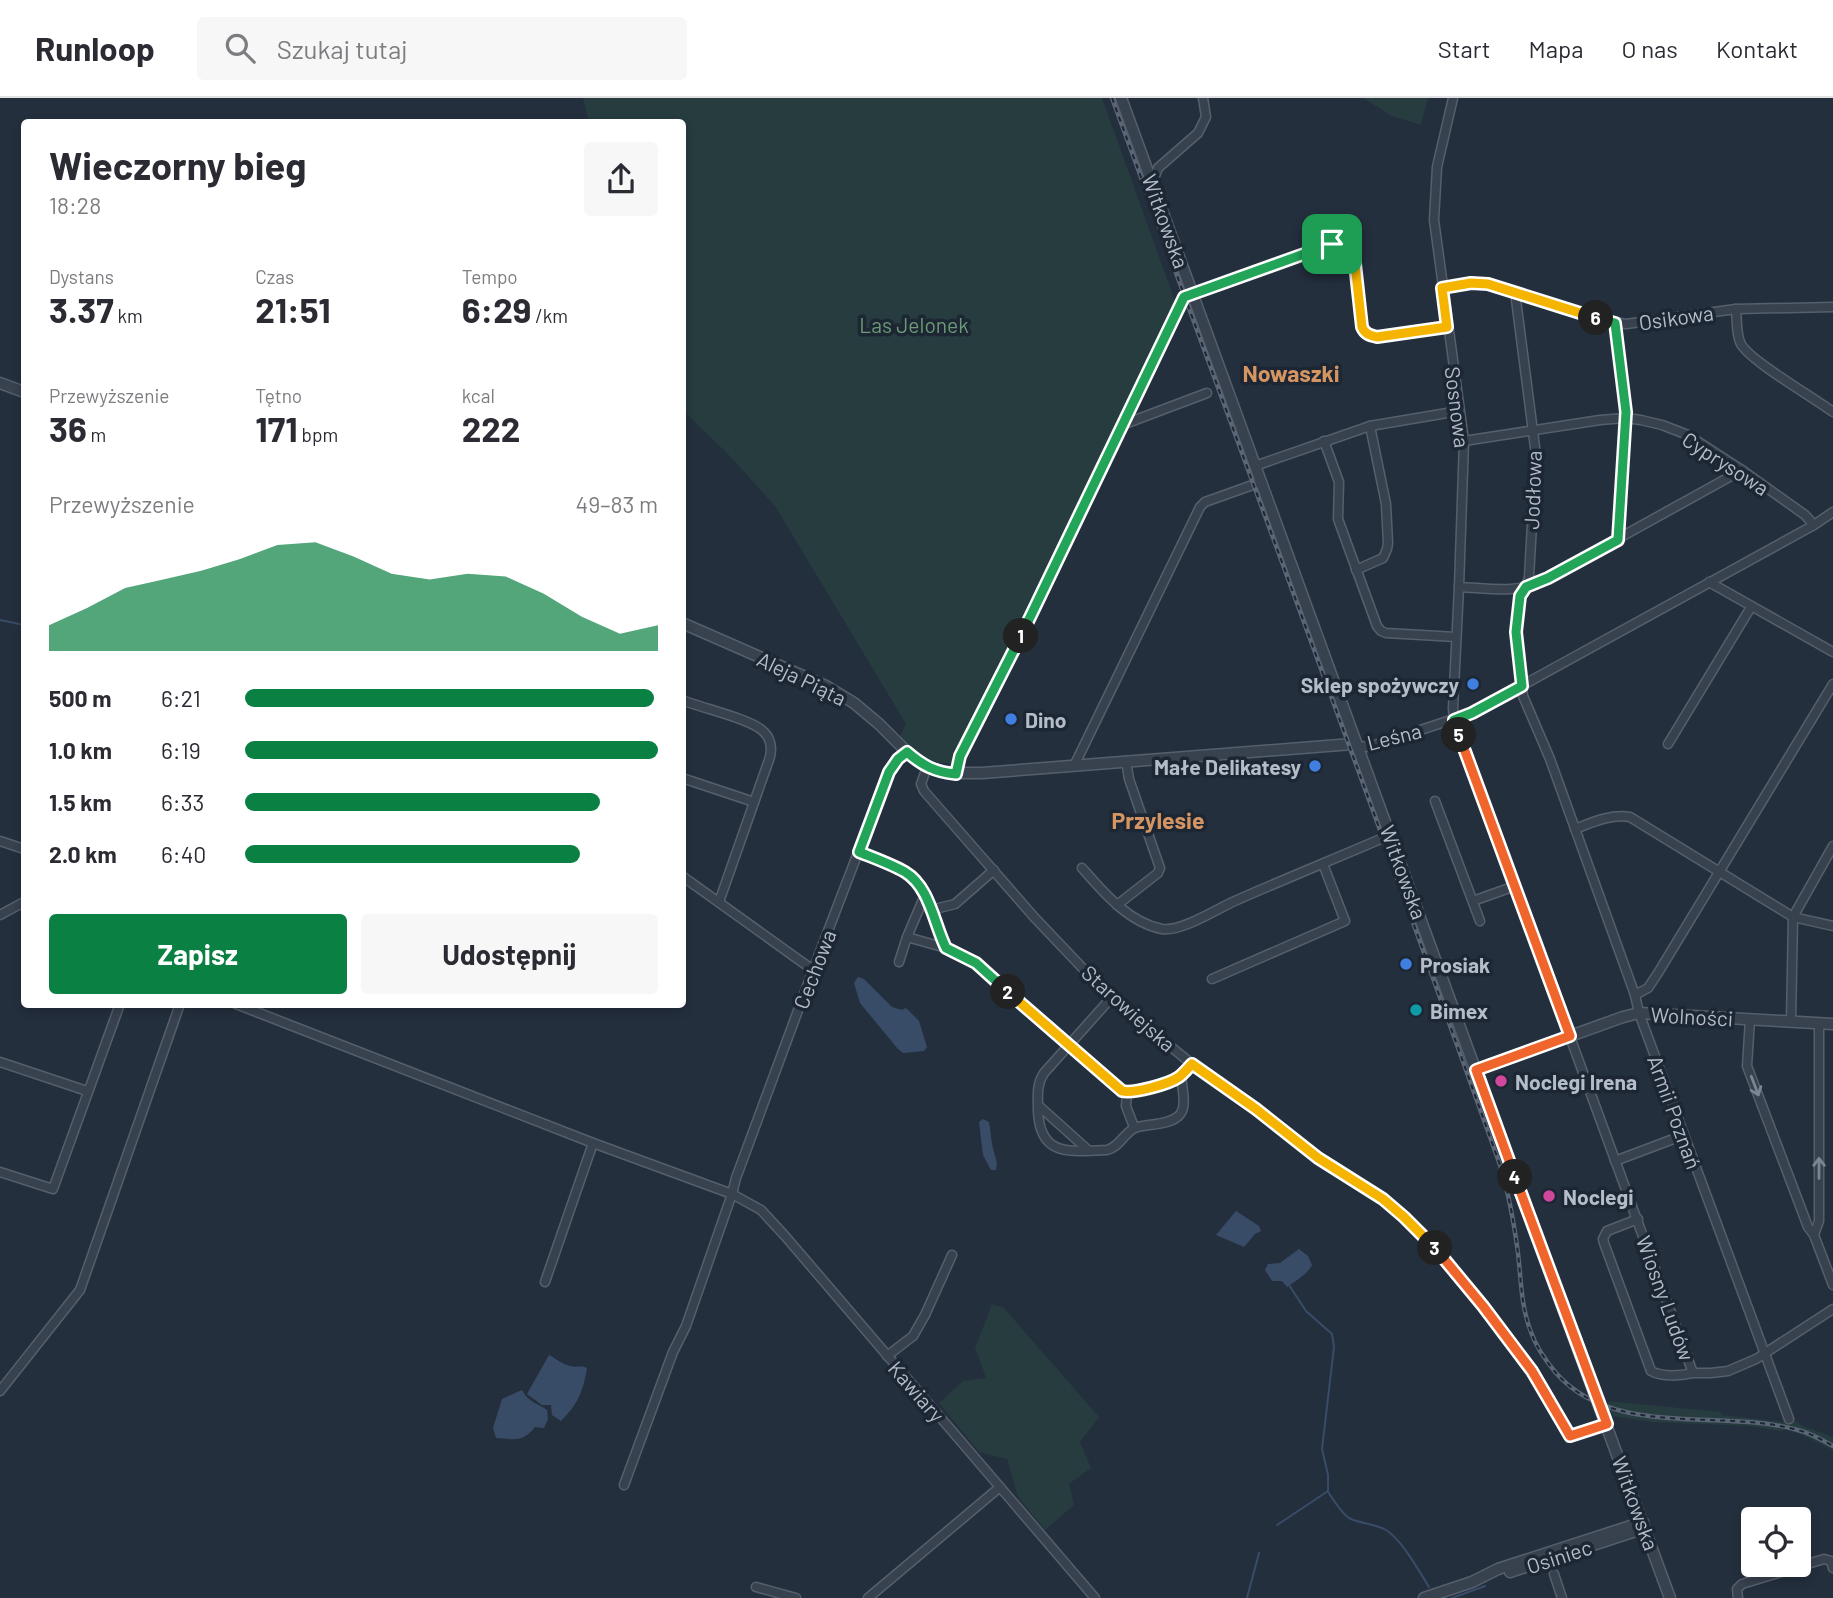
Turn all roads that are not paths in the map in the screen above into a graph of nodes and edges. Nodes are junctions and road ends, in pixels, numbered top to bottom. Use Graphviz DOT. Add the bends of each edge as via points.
graph roads {
  1 [pos="1121,98"];
  2 [pos="1203,98"];
  3 [pos="1453,98"];
  4 [pos="1152,184"];
  5 [pos="1442,288"];
  6 [pos="1515,292"];
  7 [pos="1192,294"];
  8 [pos="1833,307"];
  9 [pos="1736,309"];
  10 [pos="1615,323"];
  11 [pos="1447,327"];
  12 [pos="0,383"];
  13 [pos="21,391"];
  14 [pos="1207,393"];
  15 [pos="1459,411"];
  16 [pos="1833,412"];
  17 [pos="1625,418"];
  18 [pos="1122,425"];
  19 [pos="1370,426"];
  20 [pos="1532,431"];
  21 [pos="1324,441"];
  22 [pos="1464,441"];
  23 [pos="1255,466"];
  24 [pos="1742,470"];
  25 [pos="1261,482"];
  26 [pos="1833,512"];
  27 [pos="1814,525"];
  28 [pos="1618,540"];
  29 [pos="1356,570"];
  30 [pos="1709,582"];
  31 [pos="1459,587"];
  32 [pos="1526,587"];
  33 [pos="1751,607"];
  34 [pos="686,625"];
  35 [pos="1456,637"];
  36 [pos="1833,652"];
  37 [pos="1833,684"];
  38 [pos="1522,686"];
  39 [pos="686,701"];
  40 [pos="1454,720"];
  41 [pos="1668,744"];
  42 [pos="1358,746"];
  43 [pos="907,752"];
  44 [pos="1126,761"];
  45 [pos="1074,766"];
  46 [pos="927,767"];
  47 [pos="956,774"];
  48 [pos="686,779"];
  49 [pos="1435,801"];
  50 [pos="754,802"];
  51 [pos="1575,829"];
  52 [pos="1390,835"];
  53 [pos="0,841"];
  54 [pos="1833,846"];
  55 [pos="21,848"];
  56 [pos="859,852"];
  57 [pos="1323,863"];
  58 [pos="1082,868"];
  59 [pos="993,870"];
  60 [pos="1720,871"];
  61 [pos="686,879"];
  62 [pos="1515,886"];
  63 [pos="925,895"];
  64 [pos="1473,901"];
  65 [pos="719,902"];
  66 [pos="21,904"];
  67 [pos="1117,905"];
  68 [pos="931,910"];
  69 [pos="0,915"];
  70 [pos="1793,917"];
  71 [pos="1480,921"];
  72 [pos="1833,926"];
  73 [pos="907,937"];
  74 [pos="946,948"];
  75 [pos="899,962"];
  76 [pos="813,970"];
  77 [pos="1212,979"];
  78 [pos="1635,995"];
  79 [pos="1111,998"];
  80 [pos="119,1008"];
  81 [pos="179,1008"];
  82 [pos="246,1008"];
  83 [pos="1639,1013"];
  84 [pos="1750,1019"];
  85 [pos="1791,1021"];
  86 [pos="1819,1023"];
  87 [pos="1833,1024"];
  88 [pos="1570,1036"];
  89 [pos="1068,1045"];
  90 [pos="0,1062"];
  91 [pos="1192,1064"];
  92 [pos="1476,1070"];
  93 [pos="1181,1076"];
  94 [pos="88,1091"];
  95 [pos="1127,1092"];
  96 [pos="1038,1105"];
  97 [pos="1134,1127"];
  98 [pos="1684,1135"];
  99 [pos="593,1143"];
  100 [pos="1088,1150"];
  101 [pos="1615,1161"];
  102 [pos="0,1172"];
  103 [pos="732,1194"];
  104 [pos="1638,1219"];
  105 [pos="1814,1235"];
  106 [pos="952,1255"];
  107 [pos="545,1282"];
  108 [pos="1833,1285"];
  109 [pos="1833,1309"];
  110 [pos="1764,1354"];
  111 [pos="887,1356"];
  112 [pos="1693,1373"];
  113 [pos="0,1391"];
  114 [pos="1789,1419"];
  115 [pos="1607,1424"];
  116 [pos="624,1485"];
  117 [pos="1000,1487"];
  118 [pos="1644,1525"];
  119 [pos="1833,1568"];
  120 [pos="1554,1574"];
  121 [pos="756,1587"];
  122 [pos="796,1598"];
  123 [pos="868,1598"];
  124 [pos="1095,1598"];
  125 [pos="1424,1598"];
  126 [pos="1562,1598"];
  127 [pos="1670,1598"];
  128 [pos="1738,1598"];
  1 -- 4 [label="street, Witkowska"];
  2 -- 4 [label="street" via="1206,117 1198,133 1158,168"];
  3 -- 5 [label="street, Sosnowa" via="1434,194"];
  4 -- 7 [label="street, Witkowska"];
  5 -- 6 [label="street, Osikowa" via="1479,283"];
  5 -- 11 [label="street, Sosnowa"];
  6 -- 10 [label="street, Osikowa"];
  6 -- 20 [label="street, Jodłowa"];
  7 -- 11 [label="street" via="1339,242 1352,248 1366,334 1377,337"];
  7 -- 18 [label="street" via="1181,302"];
  7 -- 23 [label="street, Witkowska"];
  8 -- 9 [label="street, Osikowa"];
  9 -- 10 [label="street, Osikowa"];
  9 -- 16 [label="street" via="1744,349"];
  10 -- 17 [label="street"];
  11 -- 15 [label="street, Sosnowa"];
  12 -- 13 [label="street"];
  14 -- 18 [label="street"];
  15 -- 19 [label="street"];
  15 -- 22 [label="street, Sosnowa"];
  17 -- 20 [label="street, Cyprysowa"];
  17 -- 24 [label="street, Cyprysowa" via="1688,435"];
  17 -- 28 [label="street"];
  18 -- 47 [label="street" via="960,756"];
  19 -- 21 [label="street"];
  19 -- 29 [label="street" via="1386,504 1388,543 1383,558"];
  20 -- 22 [label="street, Cyprysowa"];
  20 -- 32 [label="street, Jodłowa" via="1535,455"];
  21 -- 23 [label="street"];
  21 -- 29 [label="street" via="1339,482 1338,519"];
  22 -- 31 [label="street, Sosnowa"];
  23 -- 25 [label="street, Witkowska"];
  24 -- 27 [label="street, Cyprysowa"];
  24 -- 28 [label="street"];
  25 -- 42 [label="street, Witkowska"];
  25 -- 45 [label="street" via="1200,507"];
  26 -- 27 [label="street, Leśna"];
  27 -- 30 [label="street, Leśna"];
  28 -- 32 [label="street"];
  29 -- 35 [label="street" via="1381,631"];
  30 -- 33 [label="street"];
  30 -- 38 [label="street, Leśna"];
  31 -- 32 [label="street"];
  31 -- 35 [label="street, Sosnowa"];
  32 -- 38 [label="street, Jodłowa" via="1520,596 1516,632"];
  33 -- 36 [label="street"];
  33 -- 41 [label="street"];
  34 -- 43 [label="street, Aleja Piąta" via="835,692 854,703"];
  35 -- 40 [label="street, Sosnowa"];
  37 -- 60 [label="street"];
  38 -- 40 [label="street, Leśna"];
  38 -- 51 [label="street, Armii Poznań"];
  39 -- 50 [label="street" via="755,725 767,735 771,751"];
  40 -- 42 [label="street, Leśna" via="1370,747"];
  40 -- 62 [label="street, Wiosny Ludów"];
  42 -- 44 [label="street, Leśna"];
  42 -- 52 [label="street, Witkowska"];
  43 -- 46 [label="street, Leśna"];
  43 -- 56 [label="street, Cechowa" via="889,772"];
  44 -- 45 [label="street, Leśna"];
  44 -- 67 [label="street" via="1160,866 1158,873"];
  45 -- 47 [label="street, Leśna"];
  46 -- 47 [label="street, Leśna"];
  46 -- 59 [label="street, Starowiejska" via="921,784 924,791"];
  48 -- 50 [label="street"];
  49 -- 64 [label="street"];
  50 -- 65 [label="street"];
  51 -- 60 [label="street" via="1608,818 1630,817"];
  51 -- 78 [label="street, Armii Poznań"];
  52 -- 57 [label="street"];
  52 -- 92 [label="street, Witkowska"];
  53 -- 55 [label="street"];
  54 -- 70 [label="street"];
  56 -- 63 [label="street" via="904,872"];
  56 -- 76 [label="street, Cechowa"];
  57 -- 67 [label="street" via="1172,929 1150,925"];
  57 -- 77 [label="street" via="1345,921"];
  58 -- 67 [label="street"];
  59 -- 68 [label="street" via="956,904"];
  59 -- 79 [label="street, Starowiejska"];
  60 -- 70 [label="street"];
  60 -- 78 [label="street" via="1648,988"];
  61 -- 65 [label="street"];
  62 -- 64 [label="street"];
  62 -- 88 [label="street, Wiosny Ludów"];
  63 -- 68 [label="street"];
  63 -- 73 [label="street"];
  64 -- 71 [label="street"];
  65 -- 76 [label="street"];
  66 -- 69 [label="street"];
  68 -- 74 [label="street"];
  70 -- 72 [label="street"];
  70 -- 85 [label="street"];
  73 -- 74 [label="street"];
  73 -- 75 [label="street"];
  74 -- 89 [label="street" via="976,963"];
  76 -- 103 [label="street, Cechowa"];
  78 -- 83 [label="street, Armii Poznań"];
  79 -- 89 [label="street"];
  79 -- 91 [label="street, Starowiejska"];
  80 -- 94 [label="street"];
  81 -- 113 [label="street" via="80,1290"];
  82 -- 99 [label="street, Kawiary"];
  83 -- 84 [label="street, Wolności"];
  83 -- 88 [label="street, Wolności"];
  83 -- 98 [label="street, Armii Poznań"];
  84 -- 85 [label="street, Wolności"];
  84 -- 105 [label="street, one-way" via="1747,1066"];
  85 -- 86 [label="street, Wolności"];
  86 -- 87 [label="street, Wolności"];
  105 -- 86 [label="street, one-way" via="1819,1221"];
  88 -- 92 [label="street, Wolności"];
  88 -- 101 [label="street, Wiosny Ludów"];
  89 -- 95 [label="street"];
  89 -- 96 [label="street" via="1039,1082"];
  90 -- 94 [label="street"];
  91 -- 93 [label="street"];
  91 -- 115 [label="street, Starowiejska" via="1318,1158 1370,1190 1422,1234 1525,1362 1570,1436"];
  92 -- 115 [label="street, Witkowska"];
  93 -- 95 [label="street"];
  93 -- 97 [label="street" via="1184,1108 1180,1116 1165,1124"];
  94 -- 102 [label="street" via="53,1189"];
  95 -- 97 [label="street" via="1126,1106"];
  96 -- 100 [label="street"];
  96 -- 100 [label="street" via="1042,1132 1052,1145"];
  97 -- 100 [label="street" via="1112,1149"];
  98 -- 101 [label="street"];
  98 -- 110 [label="street, Armii Poznań"];
  99 -- 103 [label="street, Kawiary"];
  99 -- 107 [label="street"];
  101 -- 104 [label="street, Wiosny Ludów"];
  103 -- 111 [label="street, Kawiary" via="768,1217"];
  103 -- 116 [label="street, Cechowa"];
  104 -- 112 [label="street, Wiosny Ludów"];
  104 -- 112 [label="street" via="1607,1231 1604,1243 1651,1371"];
  105 -- 108 [label="street"];
  106 -- 111 [label="street" via="913,1336"];
  109 -- 110 [label="street, Wiosny Ludów"];
  110 -- 112 [label="street, Wiosny Ludów" via="1728,1371"];
  110 -- 114 [label="street, Armii Poznań"];
  111 -- 117 [label="street, Kawiary"];
  115 -- 118 [label="street, Witkowska"];
  117 -- 123 [label="street"];
  117 -- 124 [label="street, Kawiary"];
  118 -- 125 [label="street, Osiniec" via="1498,1569"];
  118 -- 127 [label="street, Witkowska"];
  119 -- 128 [label="street" via="1831,1561 1824,1559 1742,1584"];
  120 -- 126 [label="street"];
  121 -- 122 [label="street"];
}
